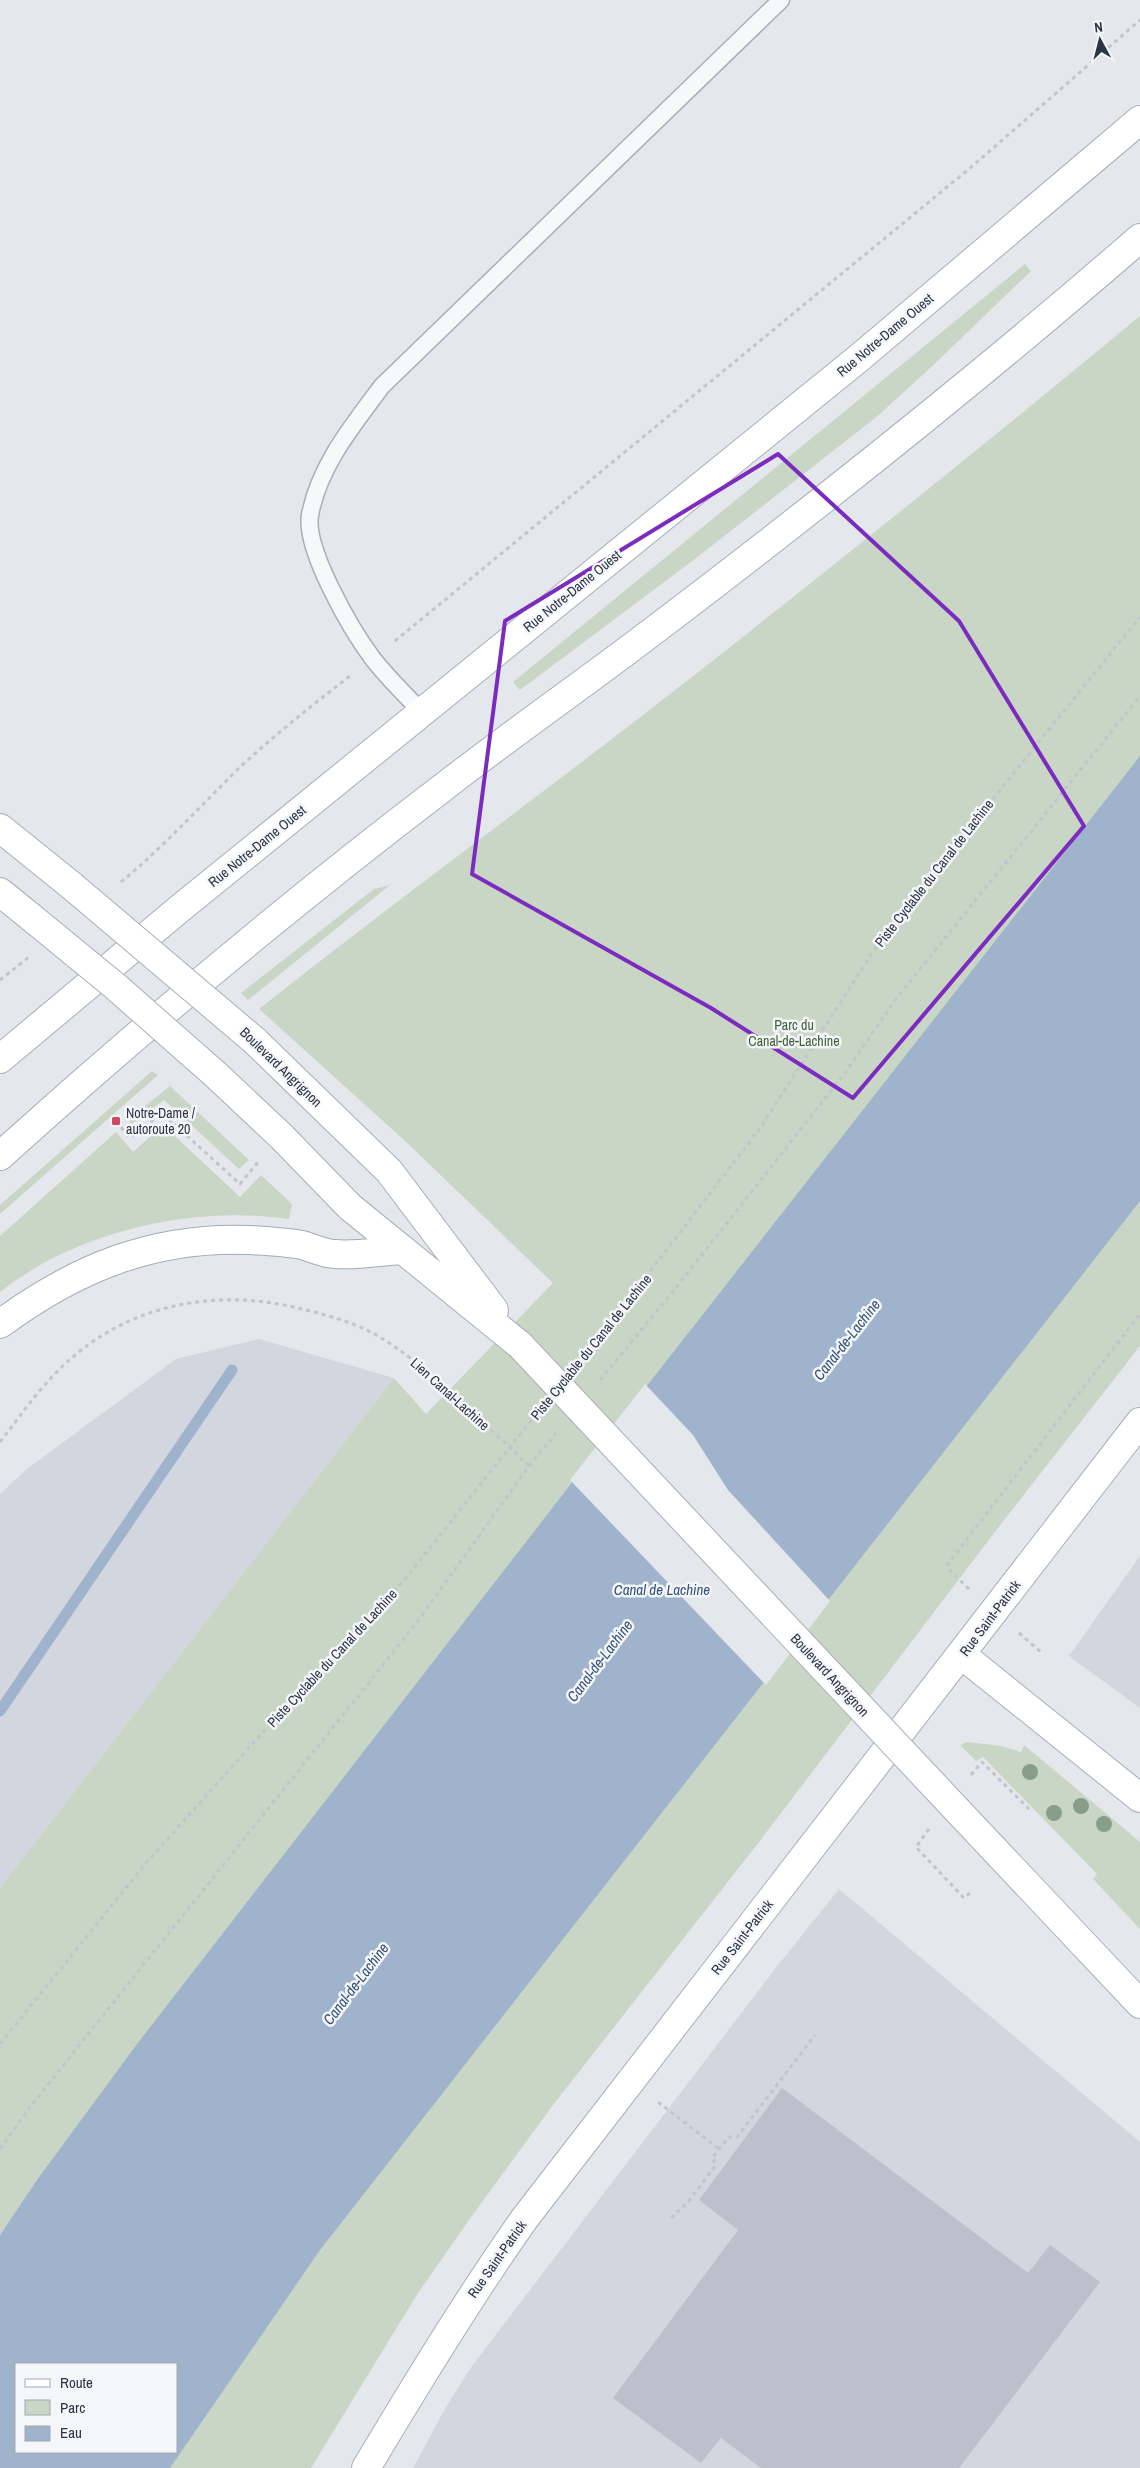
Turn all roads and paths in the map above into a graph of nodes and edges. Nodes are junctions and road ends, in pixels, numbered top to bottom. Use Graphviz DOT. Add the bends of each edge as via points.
graph roads {
  1 [pos="781,0"];
  2 [pos="1140,20"];
  3 [pos="1140,120"];
  4 [pos="1140,238"];
  5 [pos="1140,617"];
  6 [pos="394,642"];
  7 [pos="350,676"];
  8 [pos="422,712"];
  9 [pos="0,828"];
  10 [pos="114,888"];
  11 [pos="0,892"];
  12 [pos="31,956"];
  13 [pos="0,980"];
  14 [pos="0,1059"];
  15 [pos="116,1121"];
  16 [pos="0,1156"];
  17 [pos="261,1159"];
  18 [pos="403,1250"];
  19 [pos="1140,1314"];
  20 [pos="0,1324"];
  21 [pos="520,1345"];
  22 [pos="581,1361"];
  23 [pos="539,1411"];
  24 [pos="1140,1422"];
  25 [pos="0,1442"];
  26 [pos="509,1447"];
  27 [pos="529,1466"];
  28 [pos="994,1612"];
  29 [pos="1042,1652"];
  30 [pos="962,1654"];
  31 [pos="1140,1798"];
  32 [pos="971,1892"];
  33 [pos="964,1898"];
  34 [pos="1140,2004"];
  35 [pos="815,2035"];
  36 [pos="0,2044"];
  37 [pos="658,2102"];
  38 [pos="719,2150"];
  39 [pos="671,2218"];
  40 [pos="366,2468"];
  1 -- 8 [label="lane" via="382,386 348,430 332,458 309,517 323,573 372,658"];
  2 -- 6 [label="path" via="969,169"];
  3 -- 8 [label="main road, Rue Notre-Dame Ouest" via="859,358"];
  4 -- 16 [label="main road" via="908,433 649,634 442,787 316,887 170,1008"];
  5 -- 22 [label="path, Piste Cyclable du Canal de Lachine" via="888,928 761,1127"];
  7 -- 10 [label="path" via="238,770 163,846"];
  8 -- 14 [label="main road, Rue Notre-Dame Ouest"];
  9 -- 21 [label="main road, Boulevard Angrignon, bridge" via="255,1041 389,1171"];
  11 -- 18 [label="main road, Boulevard Angrignon, bridge" via="216,1074 350,1207"];
  12 -- 13 [label="path"];
  15 -- 17 [label="path" via="130,1138 162,1113 240,1184"];
  18 -- 20 [label="main road" via="334,1255 281,1242 213,1240 139,1251 77,1275"];
  18 -- 21 [label="main road, Boulevard Angrignon"];
  19 -- 28 [label="path" via="947,1565"];
  21 -- 34 [label="main road, Boulevard Angrignon, bridge"];
  23 -- 26 [label="path, Piste Cyclable du Canal de Lachine"];
  24 -- 28 [label="main road, Rue Saint-Patrick"];
  25 -- 26 [label="path, Lien Canal-Lachine" via="45,1384 90,1345 136,1319 172,1306 233,1298 268,1301 308,1311 351,1324 382,1338 439,1381"];
  26 -- 27 [label="path, Lien Canal-Lachine"];
  26 -- 36 [label="path, Piste Cyclable du Canal de Lachine" via="402,1583 323,1665 146,1863"];
  28 -- 29 [label="path"];
  28 -- 30 [label="main road, Rue Saint-Patrick"];
  30 -- 31 [label="main road"];
  30 -- 40 [label="main road, Rue Saint-Patrick" via="525,2218 478,2284"];
  32 -- 33 [label="path"];
  35 -- 38 [label="path" via="737,2137 729,2137"];
  37 -- 38 [label="path"];
  38 -- 39 [label="path" via="712,2158 716,2165 688,2202"];
}
